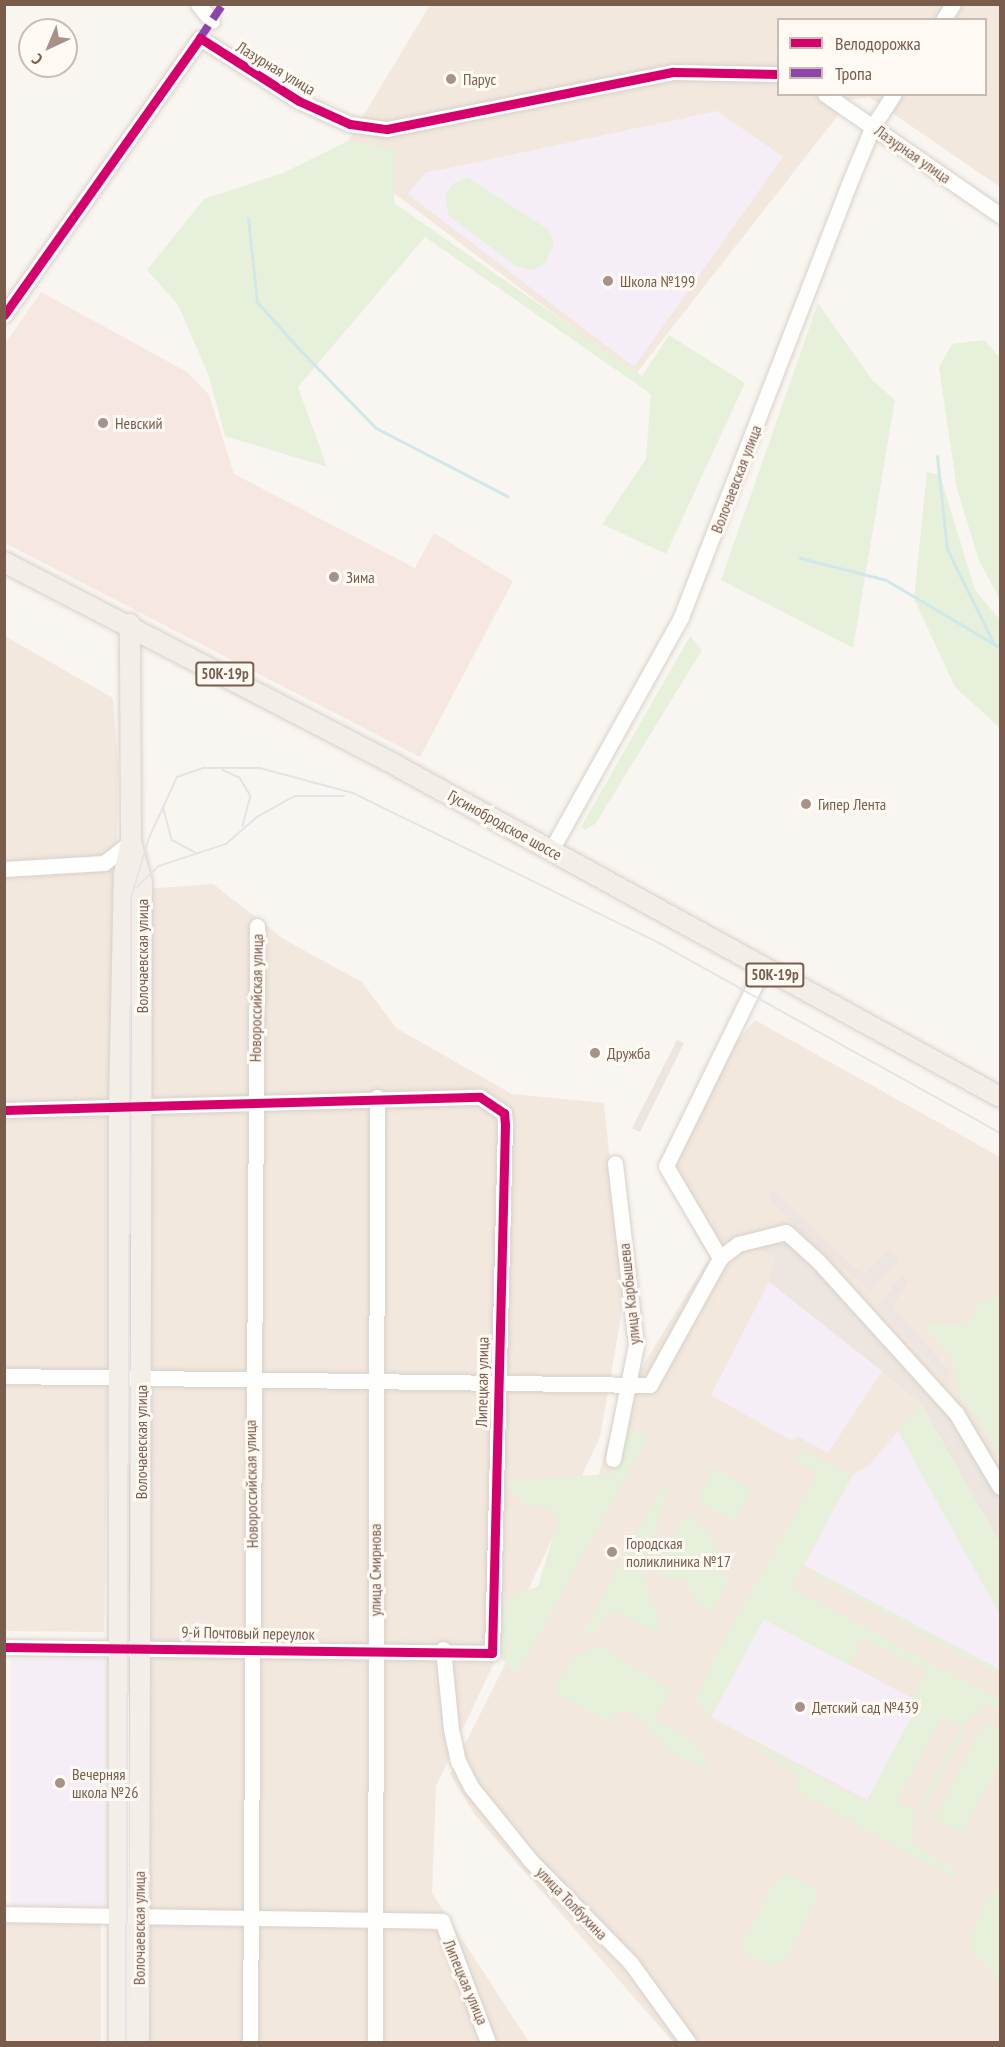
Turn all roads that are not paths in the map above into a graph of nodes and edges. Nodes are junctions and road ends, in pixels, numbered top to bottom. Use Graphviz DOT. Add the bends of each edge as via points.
graph roads {
  1 [pos="198,4"];
  2 [pos="953,4"];
  3 [pos="944,18"];
  4 [pos="212,21"];
  5 [pos="777,74"];
  6 [pos="828,96"];
  7 [pos="893,96"];
  8 [pos="873,126"];
  9 [pos="1000,215"];
  10 [pos="4,315"];
  11 [pos="4,562"];
  12 [pos="130,624"];
  13 [pos="131,842"];
  14 [pos="551,850"];
  15 [pos="4,869"];
  16 [pos="257,926"];
  17 [pos="763,968"];
  18 [pos="376,1097"];
  19 [pos="1000,1097"];
  20 [pos="254,1103"];
  21 [pos="141,1105"];
  22 [pos="119,1106"];
  23 [pos="4,1110"];
  24 [pos="615,1162"];
  25 [pos="720,1258"];
  26 [pos="120,1375"];
  27 [pos="4,1376"];
  28 [pos="142,1376"];
  29 [pos="250,1378"];
  30 [pos="497,1379"];
  31 [pos="374,1380"];
  32 [pos="631,1386"];
  33 [pos="613,1459"];
  34 [pos="1000,1487"];
  35 [pos="120,1645"];
  36 [pos="140,1645"];
  37 [pos="4,1647"];
  38 [pos="253,1648"];
  39 [pos="443,1649"];
  40 [pos="375,1650"];
  41 [pos="492,1653"];
  42 [pos="4,1914"];
  43 [pos="129,1914"];
  44 [pos="253,1920"];
  45 [pos="376,1920"];
  46 [pos="119,2043"];
  47 [pos="139,2043"];
  48 [pos="250,2043"];
  49 [pos="375,2043"];
  50 [pos="488,2043"];
  51 [pos="688,2043"];
  1 -- 4 [label="street"];
  2 -- 3 [label="street"];
  5 -- 10 [label="street, Лазурная улица" via="673,72 387,129 350,124 298,101 200,38"];
  6 -- 8 [label="street, Лазурная улица"];
  7 -- 8 [label="street, Волочаевская улица"];
  8 -- 9 [label="street, Лазурная улица"];
  8 -- 14 [label="street, Волочаевская улица" via="681,617"];
  11 -- 12 [label="main road, Гусинобродское шоссе / 50К-19р"];
  12 -- 13 [label="main road, Волочаевская улица"];
  12 -- 14 [label="main road, Гусинобродское шоссе / 50К-19р"];
  13 -- 15 [label="street" via="104,863"];
  13 -- 21 [label="main road, Волочаевская улица" via="142,883"];
  13 -- 22 [label="main road, Волочаевская улица" via="124,874"];
  14 -- 17 [label="main road, Гусинобродское шоссе / 50К-19р"];
  16 -- 20 [label="street, Новороссийская улица"];
  17 -- 19 [label="main road, Гусинобродское шоссе / 50К-19р"];
  17 -- 25 [label="street" via="666,1166"];
  18 -- 20 [label="street"];
  18 -- 30 [label="street, Липецкая улица" via="480,1097 504,1113"];
  18 -- 31 [label="street, улица Смирнова"];
  20 -- 21 [label="street"];
  20 -- 29 [label="street, Новороссийская улица"];
  21 -- 22 [label="street"];
  21 -- 28 [label="main road, Волочаевская улица"];
  22 -- 23 [label="street"];
  22 -- 26 [label="main road, Волочаевская улица"];
  24 -- 32 [label="street, улица Карбышева" via="636,1345"];
  25 -- 32 [label="street" via="650,1385"];
  25 -- 34 [label="street" via="738,1244 786,1232 956,1413"];
  26 -- 27 [label="street"];
  26 -- 28 [label="street"];
  26 -- 35 [label="main road, Волочаевская улица"];
  28 -- 29 [label="street"];
  28 -- 36 [label="main road, Волочаевская улица"];
  29 -- 31 [label="street"];
  29 -- 38 [label="street, Новороссийская улица"];
  30 -- 31 [label="street"];
  30 -- 32 [label="street"];
  30 -- 41 [label="street, Липецкая улица"];
  31 -- 40 [label="street, улица Смирнова"];
  32 -- 33 [label="street, улица Карбышева"];
  35 -- 36 [label="street, 9-й Почтовый переулок"];
  35 -- 37 [label="street, 9-й Почтовый переулок"];
  35 -- 43 [label="main road, Волочаевская улица"];
  36 -- 38 [label="street, 9-й Почтовый переулок"];
  36 -- 43 [label="main road, Волочаевская улица"];
  38 -- 40 [label="street, 9-й Почтовый переулок"];
  38 -- 44 [label="street, Новороссийская улица"];
  39 -- 40 [label="street, 9-й Почтовый переулок"];
  39 -- 41 [label="street, 9-й Почтовый переулок"];
  39 -- 51 [label="street, улица Толбухина" via="458,1761 494,1818 630,1962"];
  40 -- 45 [label="street, улица Смирнова"];
  42 -- 43 [label="street"];
  43 -- 44 [label="street"];
  43 -- 46 [label="main road, Волочаевская улица"];
  43 -- 47 [label="main road, Волочаевская улица"];
  44 -- 45 [label="street"];
  44 -- 48 [label="street, Новороссийская улица"];
  45 -- 49 [label="street, улица Смирнова"];
  45 -- 50 [label="street, Липецкая улица" via="442,1921"];
}
